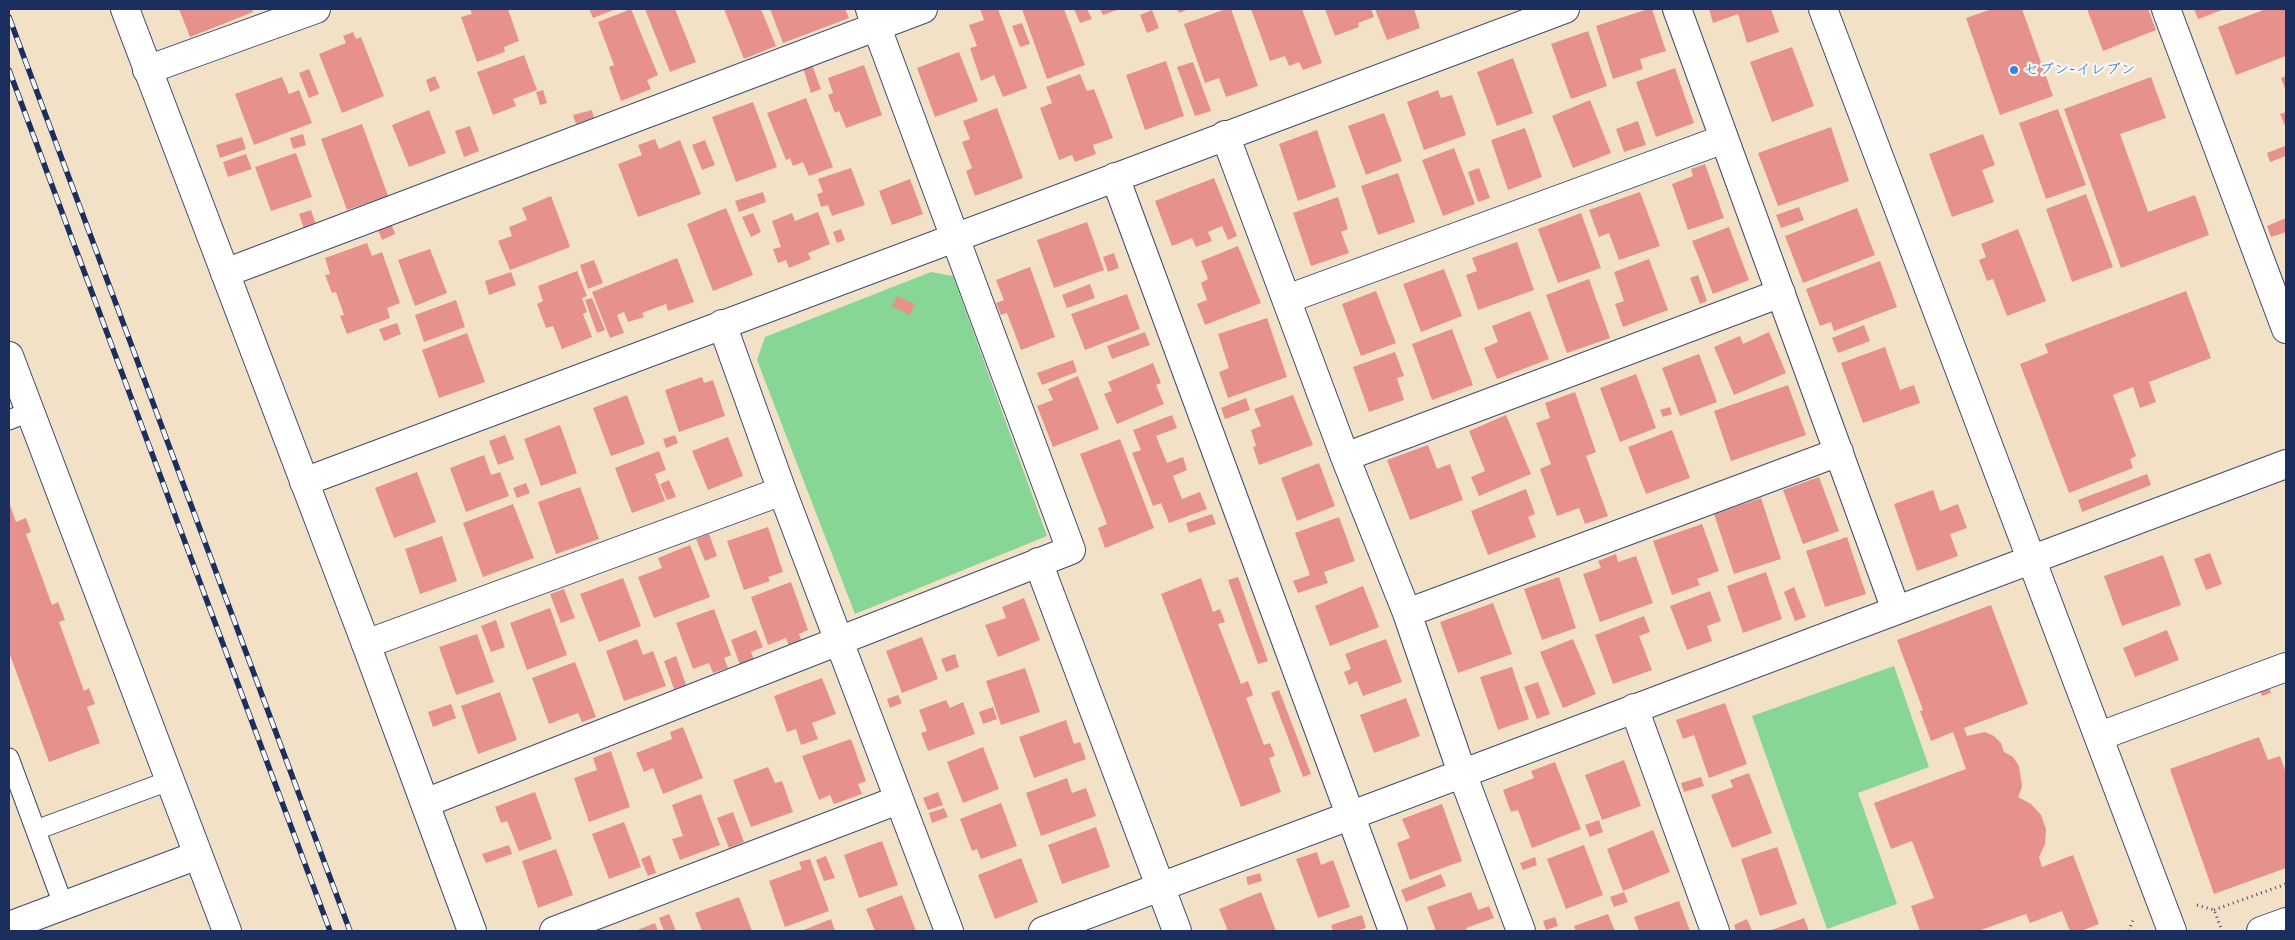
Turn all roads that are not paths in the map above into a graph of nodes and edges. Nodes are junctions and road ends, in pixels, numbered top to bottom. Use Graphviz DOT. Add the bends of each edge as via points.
graph roads {
  1 [pos="124,9"];
  2 [pos="316,9"];
  3 [pos="923,9"];
  4 [pos="1565,9"];
  5 [pos="1677,9"];
  6 [pos="1823,9"];
  7 [pos="2166,9"];
  8 [pos="873,17"];
  9 [pos="147,70"];
  10 [pos="1225,135"];
  11 [pos="1724,139"];
  12 [pos="1115,177"];
  13 [pos="956,237"];
  14 [pos="224,273"];
  15 [pos="1781,292"];
  16 [pos="1287,299"];
  17 [pos="722,324"];
  18 [pos="2286,329"];
  19 [pos="9,356"];
  20 [pos="19,416"];
  21 [pos="1839,452"];
  22 [pos="1345,457"];
  23 [pos="2286,464"];
  24 [pos="304,482"];
  25 [pos="782,491"];
  26 [pos="2031,561"];
  27 [pos="1038,562"];
  28 [pos="1896,610"];
  29 [pos="1407,613"];
  30 [pos="837,640"];
  31 [pos="366,644"];
  32 [pos="2286,667"];
  33 [pos="1634,708"];
  34 [pos="2100,736"];
  35 [pos="9,758"];
  36 [pos="1462,773"];
  37 [pos="171,780"];
  38 [pos="898,800"];
  39 [pos="425,803"];
  40 [pos="1350,815"];
  41 [pos="36,830"];
  42 [pos="198,855"];
  43 [pos="1161,887"];
  44 [pos="64,907"];
  45 [pos="2286,922"];
  46 [pos="9,926"];
  47 [pos="227,931"];
  48 [pos="472,931"];
  49 [pos="554,931"];
  50 [pos="949,931"];
  51 [pos="1043,931"];
  52 [pos="1177,931"];
  53 [pos="1393,931"];
  54 [pos="1521,931"];
  55 [pos="1715,931"];
  56 [pos="2172,931"];
  57 [pos="2261,931"];
  1 -- 9 [label="street"];
  2 -- 9 [label="street"];
  3 -- 8 [label="street"];
  4 -- 10 [label="street"];
  5 -- 11 [label="street"];
  6 -- 26 [label="street"];
  7 -- 18 [label="street"];
  8 -- 13 [label="street"];
  8 -- 14 [label="street"];
  9 -- 14 [label="street"];
  10 -- 12 [label="street"];
  10 -- 16 [label="street"];
  11 -- 15 [label="street"];
  11 -- 16 [label="street"];
  12 -- 13 [label="street"];
  12 -- 40 [label="street"];
  13 -- 17 [label="street"];
  13 -- 27 [label="street" via="1071,550"];
  14 -- 24 [label="street"];
  15 -- 21 [label="street"];
  15 -- 22 [label="street"];
  16 -- 22 [label="street"];
  17 -- 24 [label="street"];
  17 -- 25 [label="street"];
  19 -- 20 [label="street"];
  20 -- 37 [label="street"];
  21 -- 28 [label="street"];
  21 -- 29 [label="street"];
  22 -- 29 [label="street"];
  23 -- 26 [label="street"];
  24 -- 31 [label="street"];
  25 -- 30 [label="street"];
  25 -- 31 [label="street"];
  26 -- 28 [label="street"];
  26 -- 34 [label="street"];
  27 -- 30 [label="street"];
  27 -- 43 [label="street"];
  28 -- 33 [label="street"];
  29 -- 36 [label="street"];
  30 -- 38 [label="street"];
  30 -- 39 [label="street"];
  31 -- 39 [label="street"];
  32 -- 34 [label="street"];
  33 -- 36 [label="street"];
  33 -- 55 [label="street"];
  34 -- 56 [label="street"];
  35 -- 41 [label="lane"];
  36 -- 40 [label="street"];
  36 -- 54 [label="street"];
  37 -- 41 [label="lane"];
  37 -- 42 [label="street"];
  38 -- 49 [label="street"];
  38 -- 50 [label="street"];
  39 -- 48 [label="street"];
  40 -- 43 [label="street"];
  40 -- 53 [label="street"];
  41 -- 44 [label="lane"];
  42 -- 44 [label="street"];
  42 -- 47 [label="street"];
  43 -- 51 [label="street"];
  43 -- 52 [label="street"];
  44 -- 46 [label="street"];
  45 -- 57 [label="street"];
}
